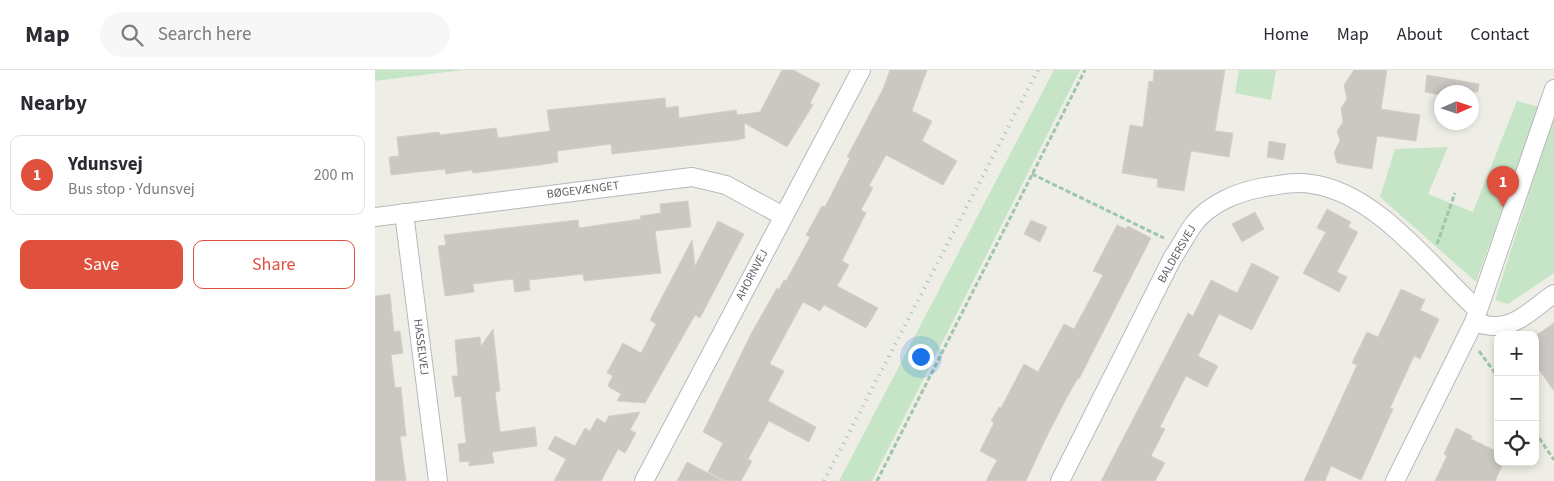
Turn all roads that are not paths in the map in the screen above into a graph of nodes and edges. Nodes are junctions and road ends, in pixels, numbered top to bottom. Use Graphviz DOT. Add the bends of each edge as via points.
graph roads {
  1 [pos="861,70"];
  2 [pos="1554,89"];
  3 [pos="404,213"];
  4 [pos="783,216"];
  5 [pos="375,217"];
  6 [pos="1554,294"];
  7 [pos="1473,322"];
  8 [pos="438,481"];
  9 [pos="644,481"];
  10 [pos="1060,481"];
  11 [pos="1395,481"];
  1 -- 4 [label="street, AHORNVEJ"];
  2 -- 7 [label="street"];
  3 -- 4 [label="street, BØGEVÆNGET" via="692,177 726,185"];
  3 -- 5 [label="street, BØGEVÆNGET"];
  3 -- 8 [label="street, HASSELVEJ"];
  4 -- 9 [label="street, AHORNVEJ"];
  6 -- 7 [label="street" via="1508,326 1495,328"];
  7 -- 10 [label="street, BALDERSVEJ" via="1430,263 1408,240 1366,207 1342,193 1311,184 1290,183 1247,190 1217,205 1194,223"];
  7 -- 11 [label="street"];
}
